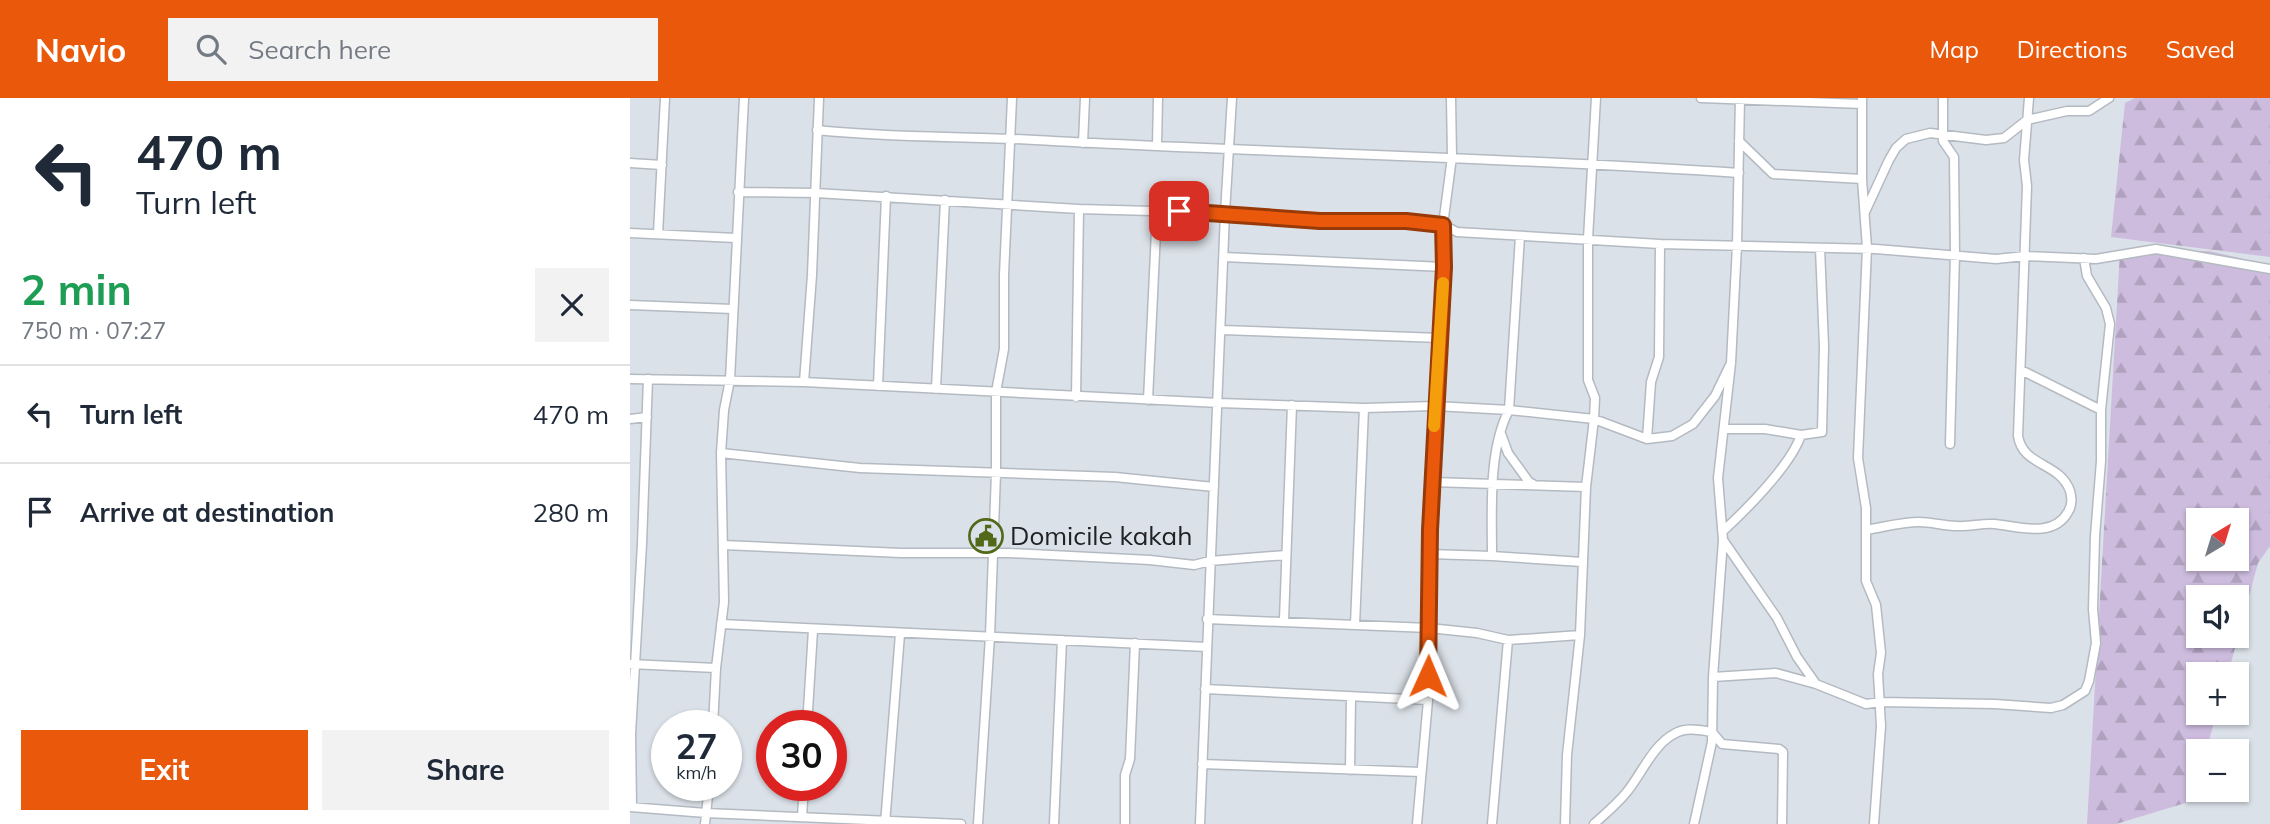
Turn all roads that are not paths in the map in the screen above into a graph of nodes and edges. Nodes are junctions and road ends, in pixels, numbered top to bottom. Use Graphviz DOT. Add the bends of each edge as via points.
graph roads {
  1 [pos="665,98"];
  2 [pos="744,98"];
  3 [pos="819,98"];
  4 [pos="1012,98"];
  5 [pos="1085,98"];
  6 [pos="1158,98"];
  7 [pos="1232,98"];
  8 [pos="1451,98"];
  9 [pos="1597,98"];
  10 [pos="1701,98"];
  11 [pos="1943,98"];
  12 [pos="2029,98"];
  13 [pos="2109,98"];
  14 [pos="1740,99"];
  15 [pos="1799,100"];
  16 [pos="1862,101"];
  17 [pos="2027,120"];
  18 [pos="817,130"];
  19 [pos="1942,135"];
  20 [pos="1011,139"];
  21 [pos="1739,141"];
  22 [pos="1083,143"];
  23 [pos="1157,146"];
  24 [pos="1229,151"];
  25 [pos="1452,157"];
  26 [pos="630,163"];
  27 [pos="1593,163"];
  28 [pos="662,164"];
  29 [pos="1739,173"];
  30 [pos="1862,179"];
  31 [pos="738,192"];
  32 [pos="816,192"];
  33 [pos="886,196"];
  34 [pos="945,200"];
  35 [pos="1007,204"];
  36 [pos="1079,209"];
  37 [pos="1157,210"];
  38 [pos="1225,213"];
  39 [pos="1864,214"];
  40 [pos="1443,225"];
  41 [pos="630,233"];
  42 [pos="658,234"];
  43 [pos="1520,236"];
  44 [pos="736,238"];
  45 [pos="1588,239"];
  46 [pos="1660,244"];
  47 [pos="1737,245"];
  48 [pos="1820,248"];
  49 [pos="1867,248"];
  50 [pos="1955,254"];
  51 [pos="2025,256"];
  52 [pos="1224,257"];
  53 [pos="2084,258"];
  54 [pos="1444,267"];
  55 [pos="2270,269"];
  56 [pos="630,305"];
  57 [pos="733,309"];
  58 [pos="1222,330"];
  59 [pos="1440,338"];
  60 [pos="1731,363"];
  61 [pos="2021,370"];
  62 [pos="630,379"];
  63 [pos="648,379"];
  64 [pos="730,380"];
  65 [pos="804,382"];
  66 [pos="878,386"];
  67 [pos="936,388"];
  68 [pos="996,392"];
  69 [pos="1076,397"];
  70 [pos="1149,400"];
  71 [pos="1219,403"];
  72 [pos="1292,405"];
  73 [pos="1435,406"];
  74 [pos="1364,408"];
  75 [pos="1509,410"];
  76 [pos="2101,410"];
  77 [pos="647,417"];
  78 [pos="630,419"];
  79 [pos="1594,419"];
  80 [pos="1724,429"];
  81 [pos="1500,431"];
  82 [pos="1801,435"];
  83 [pos="1647,439"];
  84 [pos="1950,444"];
  85 [pos="721,453"];
  86 [pos="996,473"];
  87 [pos="1432,482"];
  88 [pos="1492,485"];
  89 [pos="1537,485"];
  90 [pos="1214,487"];
  91 [pos="1586,487"];
  92 [pos="1866,530"];
  93 [pos="1723,535"];
  94 [pos="723,545"];
  95 [pos="992,553"];
  96 [pos="1429,554"];
  97 [pos="1286,555"];
  98 [pos="1492,556"];
  99 [pos="1210,561"];
  100 [pos="1582,562"];
  101 [pos="1207,619"];
  102 [pos="1284,620"];
  103 [pos="721,624"];
  104 [pos="1355,625"];
  105 [pos="1429,628"];
  106 [pos="813,629"];
  107 [pos="900,634"];
  108 [pos="1580,635"];
  109 [pos="990,636"];
  110 [pos="1062,640"];
  111 [pos="1508,640"];
  112 [pos="1135,643"];
  113 [pos="1207,647"];
  114 [pos="632,664"];
  115 [pos="716,668"];
  116 [pos="1713,677"];
  117 [pos="1816,684"];
  118 [pos="1205,689"];
  119 [pos="1351,697"];
  120 [pos="1428,700"];
  121 [pos="1880,702"];
  122 [pos="714,710"];
  123 [pos="808,710"];
  124 [pos="1712,732"];
  125 [pos="631,734"];
  126 [pos="1202,764"];
  127 [pos="1350,770"];
  128 [pos="1421,772"];
  129 [pos="707,801"];
  130 [pos="803,801"];
  131 [pos="631,807"];
  132 [pos="706,813"];
  133 [pos="802,816"];
  134 [pos="885,823"];
  135 [pos="705,824"];
  136 [pos="961,824"];
  137 [pos="978,824"];
  138 [pos="1054,824"];
  139 [pos="1125,824"];
  140 [pos="1200,824"];
  141 [pos="1418,824"];
  142 [pos="1492,824"];
  143 [pos="1565,824"];
  144 [pos="1594,824"];
  145 [pos="1694,824"];
  146 [pos="1782,824"];
  147 [pos="1874,824"];
  1 -- 28 [label="street"];
  2 -- 31 [label="street"];
  3 -- 18 [label="street"];
  4 -- 20 [label="street"];
  5 -- 22 [label="street"];
  6 -- 23 [label="street"];
  7 -- 24 [label="street"];
  8 -- 25 [label="street"];
  9 -- 27 [label="street"];
  10 -- 14 [label="street"];
  11 -- 19 [label="street"];
  12 -- 17 [label="street"];
  13 -- 17 [label="street" via="2089,111"];
  14 -- 15 [label="street"];
  14 -- 21 [label="street"];
  15 -- 16 [label="street"];
  16 -- 30 [label="street"];
  17 -- 19 [label="street" via="2004,138"];
  17 -- 51 [label="street"];
  18 -- 20 [label="street"];
  18 -- 32 [label="street"];
  19 -- 39 [label="street" via="1919,134 1896,148"];
  19 -- 50 [label="street" via="1954,158"];
  20 -- 22 [label="street"];
  20 -- 35 [label="street"];
  21 -- 29 [label="street"];
  21 -- 30 [label="street" via="1773,174"];
  22 -- 23 [label="street"];
  23 -- 24 [label="street"];
  24 -- 25 [label="street"];
  24 -- 38 [label="street"];
  25 -- 27 [label="street"];
  25 -- 40 [label="street"];
  26 -- 28 [label="street"];
  27 -- 29 [label="street"];
  27 -- 45 [label="street"];
  28 -- 42 [label="street"];
  29 -- 47 [label="street"];
  30 -- 39 [label="street"];
  31 -- 32 [label="street"];
  31 -- 44 [label="street"];
  32 -- 33 [label="street"];
  32 -- 65 [label="street"];
  33 -- 34 [label="street"];
  33 -- 66 [label="street"];
  34 -- 35 [label="street"];
  34 -- 67 [label="street"];
  35 -- 36 [label="street"];
  35 -- 68 [label="street" via="1004,349"];
  36 -- 37 [label="street"];
  36 -- 69 [label="street"];
  37 -- 38 [label="street"];
  37 -- 70 [label="street"];
  38 -- 40 [label="street"];
  38 -- 52 [label="street"];
  39 -- 49 [label="street"];
  40 -- 43 [label="street" via="1457,232"];
  40 -- 54 [label="street"];
  41 -- 42 [label="street"];
  42 -- 44 [label="street"];
  43 -- 45 [label="street"];
  43 -- 75 [label="street"];
  44 -- 57 [label="street"];
  45 -- 46 [label="street"];
  45 -- 79 [label="street" via="1588,380 1595,398"];
  46 -- 47 [label="street"];
  46 -- 83 [label="street" via="1659,357 1651,382"];
  47 -- 48 [label="street"];
  47 -- 60 [label="street"];
  48 -- 49 [label="street"];
  48 -- 82 [label="street" via="1822,432"];
  49 -- 50 [label="street"];
  49 -- 92 [label="street" via="1858,458"];
  50 -- 51 [label="street" via="1996,259"];
  50 -- 84 [label="street"];
  51 -- 53 [label="street"];
  51 -- 61 [label="street"];
  52 -- 54 [label="street"];
  52 -- 58 [label="street"];
  53 -- 55 [label="street" via="2156,249"];
  53 -- 76 [label="street" via="2087,276 2110,324"];
  54 -- 59 [label="street"];
  56 -- 57 [label="street"];
  57 -- 64 [label="street"];
  58 -- 59 [label="street"];
  58 -- 71 [label="street"];
  59 -- 73 [label="street"];
  60 -- 80 [label="street"];
  60 -- 83 [label="street" via="1715,396 1693,424 1672,436"];
  61 -- 76 [label="street"];
  61 -- 92 [label="street" via="2020,446 2066,484 2072,500 2066,516 2035,529 1922,522"];
  62 -- 63 [label="street"];
  63 -- 64 [label="street"];
  63 -- 77 [label="street"];
  64 -- 65 [label="street"];
  64 -- 85 [label="street"];
  65 -- 66 [label="street"];
  66 -- 67 [label="street"];
  67 -- 68 [label="street"];
  68 -- 69 [label="street"];
  68 -- 86 [label="street"];
  69 -- 70 [label="street"];
  70 -- 71 [label="street"];
  71 -- 72 [label="street"];
  71 -- 90 [label="street"];
  72 -- 74 [label="street"];
  72 -- 97 [label="street"];
  73 -- 74 [label="street"];
  73 -- 75 [label="street"];
  73 -- 87 [label="street"];
  74 -- 104 [label="street"];
  75 -- 79 [label="street"];
  75 -- 81 [label="street"];
  76 -- 121 [label="street" via="2093,609 2096,643 2085,691 2052,708"];
  77 -- 78 [label="street"];
  77 -- 114 [label="street"];
  79 -- 83 [label="street"];
  79 -- 91 [label="street"];
  80 -- 82 [label="street"];
  80 -- 93 [label="street" via="1718,478"];
  81 -- 88 [label="street"];
  81 -- 89 [label="street" via="1508,453 1529,482"];
  82 -- 93 [label="street" via="1798,446"];
  85 -- 86 [label="street" via="860,468"];
  85 -- 94 [label="street"];
  86 -- 90 [label="street" via="1115,477"];
  86 -- 95 [label="street"];
  87 -- 88 [label="street"];
  87 -- 96 [label="street"];
  88 -- 89 [label="street"];
  88 -- 98 [label="street"];
  89 -- 91 [label="street"];
  90 -- 99 [label="street"];
  91 -- 100 [label="street"];
  92 -- 121 [label="street" via="1866,581 1876,605 1881,653"];
  93 -- 116 [label="street"];
  93 -- 117 [label="street"];
  94 -- 95 [label="street"];
  94 -- 103 [label="street"];
  95 -- 99 [label="street" via="1194,565"];
  95 -- 109 [label="street"];
  96 -- 98 [label="street"];
  96 -- 105 [label="street"];
  97 -- 99 [label="street"];
  97 -- 102 [label="street"];
  98 -- 100 [label="street"];
  99 -- 101 [label="street"];
  100 -- 108 [label="street"];
  101 -- 102 [label="street"];
  101 -- 113 [label="street"];
  102 -- 104 [label="street"];
  103 -- 106 [label="street"];
  103 -- 115 [label="street"];
  104 -- 105 [label="street"];
  105 -- 111 [label="street"];
  105 -- 120 [label="street"];
  106 -- 107 [label="street"];
  106 -- 123 [label="street"];
  107 -- 109 [label="street"];
  107 -- 134 [label="street"];
  108 -- 111 [label="street"];
  108 -- 143 [label="street"];
  109 -- 110 [label="street"];
  109 -- 137 [label="street"];
  110 -- 112 [label="street"];
  110 -- 138 [label="street"];
  111 -- 142 [label="street"];
  112 -- 113 [label="street"];
  112 -- 139 [label="street"];
  113 -- 118 [label="street"];
  114 -- 115 [label="street"];
  114 -- 125 [label="street"];
  115 -- 122 [label="street"];
  116 -- 117 [label="street" via="1776,673"];
  116 -- 124 [label="street"];
  117 -- 121 [label="street" via="1866,704"];
  118 -- 119 [label="street"];
  118 -- 126 [label="street"];
  119 -- 120 [label="street"];
  119 -- 127 [label="street"];
  120 -- 128 [label="street"];
  121 -- 147 [label="street"];
  124 -- 144 [label="street" via="1683,730 1671,735 1625,795"];
  124 -- 145 [label="street"];
  124 -- 146 [label="street" via="1722,744 1783,752"];
  125 -- 131 [label="street"];
  126 -- 127 [label="street"];
  126 -- 140 [label="street"];
  127 -- 128 [label="street"];
  128 -- 141 [label="street"];
  129 -- 132 [label="street"];
  130 -- 133 [label="street"];
  131 -- 132 [label="street"];
  132 -- 133 [label="street"];
  132 -- 135 [label="street"];
  133 -- 134 [label="street"];
  134 -- 136 [label="street"];
}
